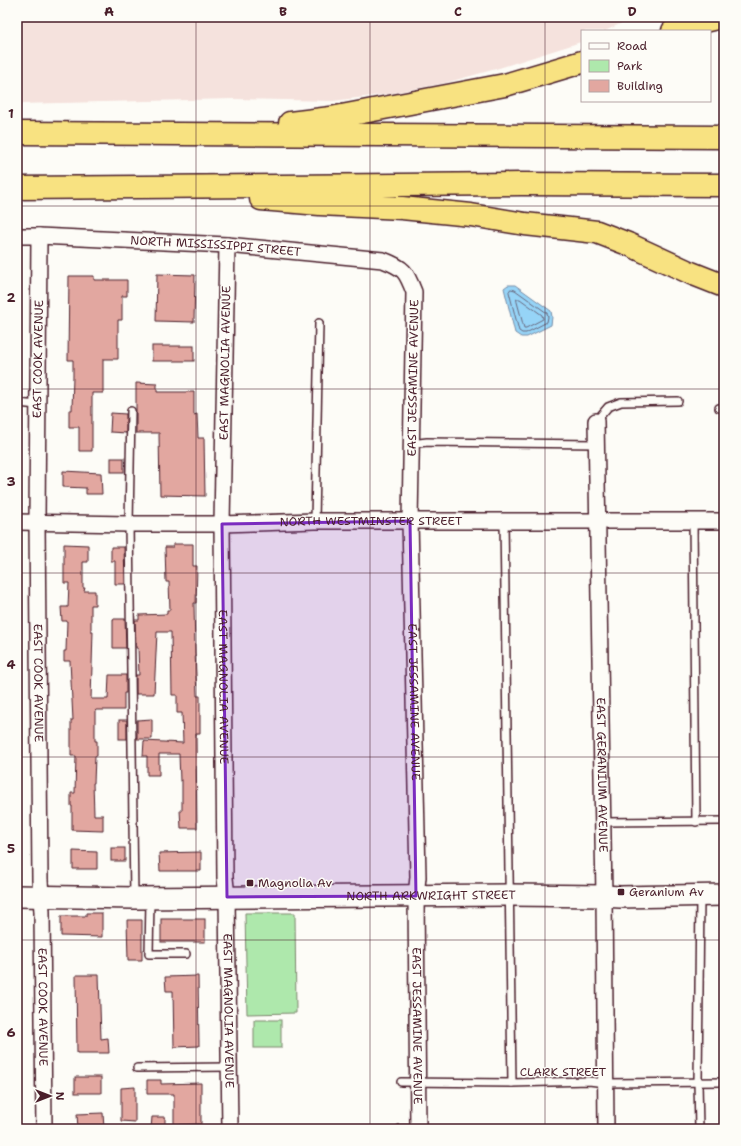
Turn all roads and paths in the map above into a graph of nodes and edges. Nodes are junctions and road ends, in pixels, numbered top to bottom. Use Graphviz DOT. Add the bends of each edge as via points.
graph roads {
  1 [pos="721,17"];
  2 [pos="676,30"];
  3 [pos="581,62"];
  4 [pos="17,133"];
  5 [pos="212,134"];
  6 [pos="724,137"];
  7 [pos="724,185"];
  8 [pos="128,187"];
  9 [pos="17,188"];
  10 [pos="17,236"];
  11 [pos="39,236"];
  12 [pos="227,245"];
  13 [pos="408,277"];
  14 [pos="724,286"];
  15 [pos="319,323"];
  16 [pos="678,401"];
  17 [pos="17,403"];
  18 [pos="38,405"];
  19 [pos="131,411"];
  20 [pos="596,421"];
  21 [pos="411,444"];
  22 [pos="596,444"];
  23 [pos="315,521"];
  24 [pos="410,521"];
  25 [pos="504,521"];
  26 [pos="597,521"];
  27 [pos="693,521"];
  28 [pos="17,522"];
  29 [pos="37,522"];
  30 [pos="724,522"];
  31 [pos="129,524"];
  32 [pos="222,524"];
  33 [pos="724,821"];
  34 [pos="603,822"];
  35 [pos="696,822"];
  36 [pos="510,895"];
  37 [pos="700,895"];
  38 [pos="724,895"];
  39 [pos="17,896"];
  40 [pos="41,896"];
  41 [pos="416,896"];
  42 [pos="604,896"];
  43 [pos="227,897"];
  44 [pos="142,898"];
  45 [pos="186,954"];
  46 [pos="229,1067"];
  47 [pos="137,1068"];
  48 [pos="401,1082"];
  49 [pos="698,1082"];
  50 [pos="724,1082"];
  51 [pos="418,1083"];
  52 [pos="512,1083"];
  53 [pos="605,1083"];
  54 [pos="44,1129"];
  55 [pos="230,1129"];
  56 [pos="400,1129"];
  57 [pos="418,1129"];
  58 [pos="606,1129"];
  59 [pos="699,1129"];
  1 -- 2 [label="highway"];
  3 -- 5 [label="highway" via="505,86 331,118"];
  4 -- 5 [label="highway"];
  5 -- 6 [label="highway"];
  7 -- 8 [label="highway"];
  8 -- 9 [label="highway"];
  8 -- 14 [label="highway" via="320,204 402,208 597,232"];
  10 -- 11 [label="street, NORTH MISSISSIPPI STREET"];
  11 -- 12 [label="street, NORTH MISSISSIPPI STREET"];
  11 -- 18 [label="street, EAST COOK AVENUE"];
  12 -- 13 [label="street, NORTH MISSISSIPPI STREET" via="383,260 398,266"];
  12 -- 32 [label="street, EAST MAGNOLIA AVENUE"];
  13 -- 21 [label="street, EAST JESSAMINE AVENUE" via="414,292"];
  15 -- 23 [label="lane"];
  16 -- 20 [label="lane" via="621,402 608,407"];
  17 -- 18 [label="lane"];
  18 -- 29 [label="street, EAST COOK AVENUE"];
  19 -- 31 [label="lane"];
  20 -- 22 [label="street, EAST GERANIUM AVENUE"];
  21 -- 22 [label="lane"];
  21 -- 24 [label="street, EAST JESSAMINE AVENUE"];
  22 -- 26 [label="street, EAST GERANIUM AVENUE"];
  23 -- 24 [label="street, NORTH WESTMINSTER STREET"];
  23 -- 32 [label="street, NORTH WESTMINSTER STREET"];
  24 -- 25 [label="street, NORTH WESTMINSTER STREET"];
  24 -- 41 [label="street, EAST JESSAMINE AVENUE" via="418,869"];
  25 -- 26 [label="street, NORTH WESTMINSTER STREET"];
  25 -- 36 [label="lane"];
  26 -- 27 [label="street, NORTH WESTMINSTER STREET"];
  26 -- 34 [label="street, EAST GERANIUM AVENUE"];
  27 -- 30 [label="street, NORTH WESTMINSTER STREET"];
  27 -- 35 [label="lane"];
  28 -- 29 [label="street, NORTH WESTMINSTER STREET"];
  29 -- 31 [label="street, NORTH WESTMINSTER STREET"];
  29 -- 40 [label="street, EAST COOK AVENUE"];
  31 -- 32 [label="street, NORTH WESTMINSTER STREET"];
  31 -- 44 [label="lane"];
  32 -- 43 [label="street, EAST MAGNOLIA AVENUE"];
  33 -- 35 [label="lane"];
  34 -- 35 [label="lane"];
  34 -- 42 [label="street, EAST GERANIUM AVENUE"];
  36 -- 41 [label="street, NORTH ARKWRIGHT STREET"];
  36 -- 42 [label="street, NORTH ARKWRIGHT STREET"];
  36 -- 52 [label="lane"];
  37 -- 38 [label="street, NORTH ARKWRIGHT STREET"];
  37 -- 42 [label="street, NORTH ARKWRIGHT STREET"];
  37 -- 49 [label="lane"];
  39 -- 40 [label="street, NORTH ARKWRIGHT STREET"];
  40 -- 44 [label="street, NORTH ARKWRIGHT STREET"];
  40 -- 54 [label="street, EAST COOK AVENUE"];
  41 -- 43 [label="street, NORTH ARKWRIGHT STREET"];
  41 -- 51 [label="street, EAST JESSAMINE AVENUE"];
  42 -- 53 [label="street, EAST GERANIUM AVENUE"];
  43 -- 44 [label="street, NORTH ARKWRIGHT STREET"];
  43 -- 46 [label="street, EAST MAGNOLIA AVENUE"];
  44 -- 45 [label="lane" via="149,954"];
  46 -- 47 [label="lane"];
  46 -- 55 [label="street, EAST MAGNOLIA AVENUE"];
  48 -- 51 [label="lane, CLARK STREET"];
  49 -- 50 [label="lane, CLARK STREET"];
  49 -- 53 [label="lane, CLARK STREET"];
  49 -- 59 [label="lane"];
  51 -- 52 [label="lane, CLARK STREET"];
  51 -- 57 [label="street, EAST JESSAMINE AVENUE"];
  52 -- 53 [label="lane, CLARK STREET"];
  53 -- 58 [label="street, EAST GERANIUM AVENUE"];
  56 -- 57 [label="lane"];
}
